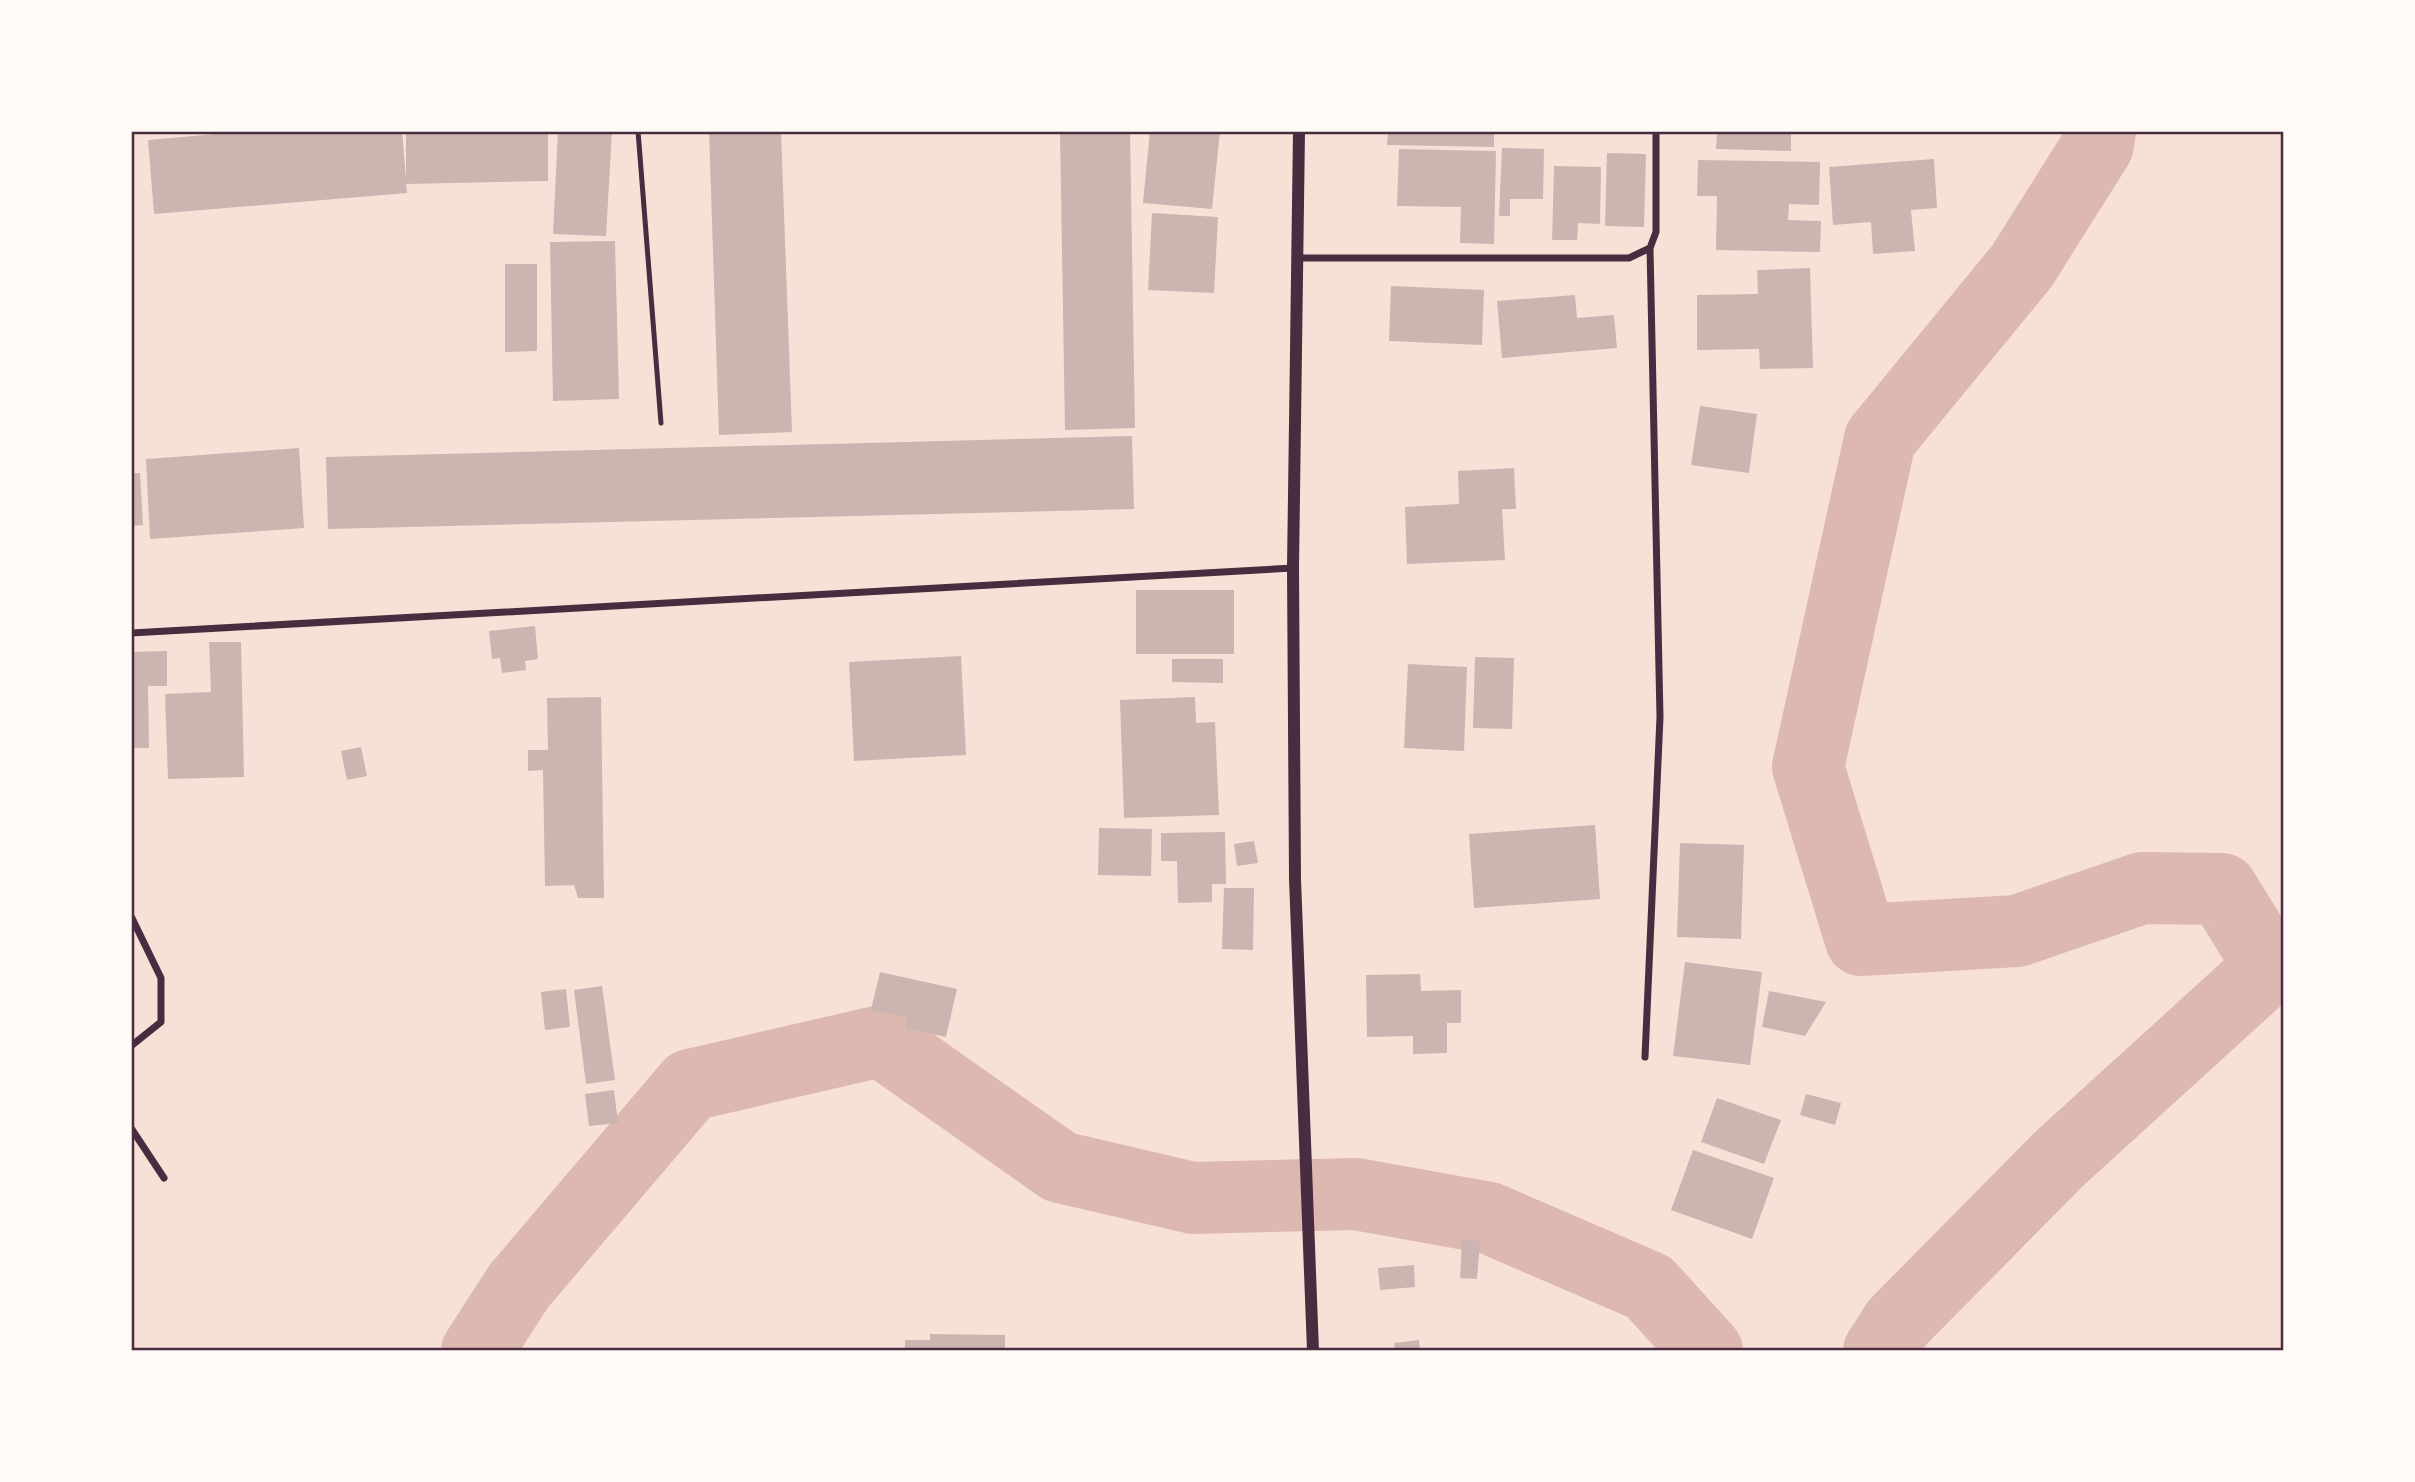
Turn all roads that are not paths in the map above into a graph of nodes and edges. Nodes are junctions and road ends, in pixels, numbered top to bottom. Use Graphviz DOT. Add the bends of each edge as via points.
graph roads {
  1 [pos="638,131"];
  2 [pos="1299,131"];
  3 [pos="1656,131"];
  4 [pos="1650,248"];
  5 [pos="1296,258"];
  6 [pos="661,424"];
  7 [pos="1293,568"];
  8 [pos="131,633"];
  9 [pos="131,916"];
  10 [pos="131,1046"];
  11 [pos="1645,1057"];
  12 [pos="131,1128"];
  13 [pos="164,1178"];
  14 [pos="1312,1348"];
  1 -- 6 [label="lane"];
  2 -- 5 [label="street"];
  3 -- 4 [label="street" via="1656,232"];
  4 -- 5 [label="street" via="1629,258"];
  4 -- 11 [label="street" via="1660,717"];
  5 -- 7 [label="street"];
  7 -- 8 [label="street"];
  7 -- 14 [label="street" via="1295,879"];
  9 -- 10 [label="street" via="161,978 161,1022"];
  12 -- 13 [label="street"];
}
